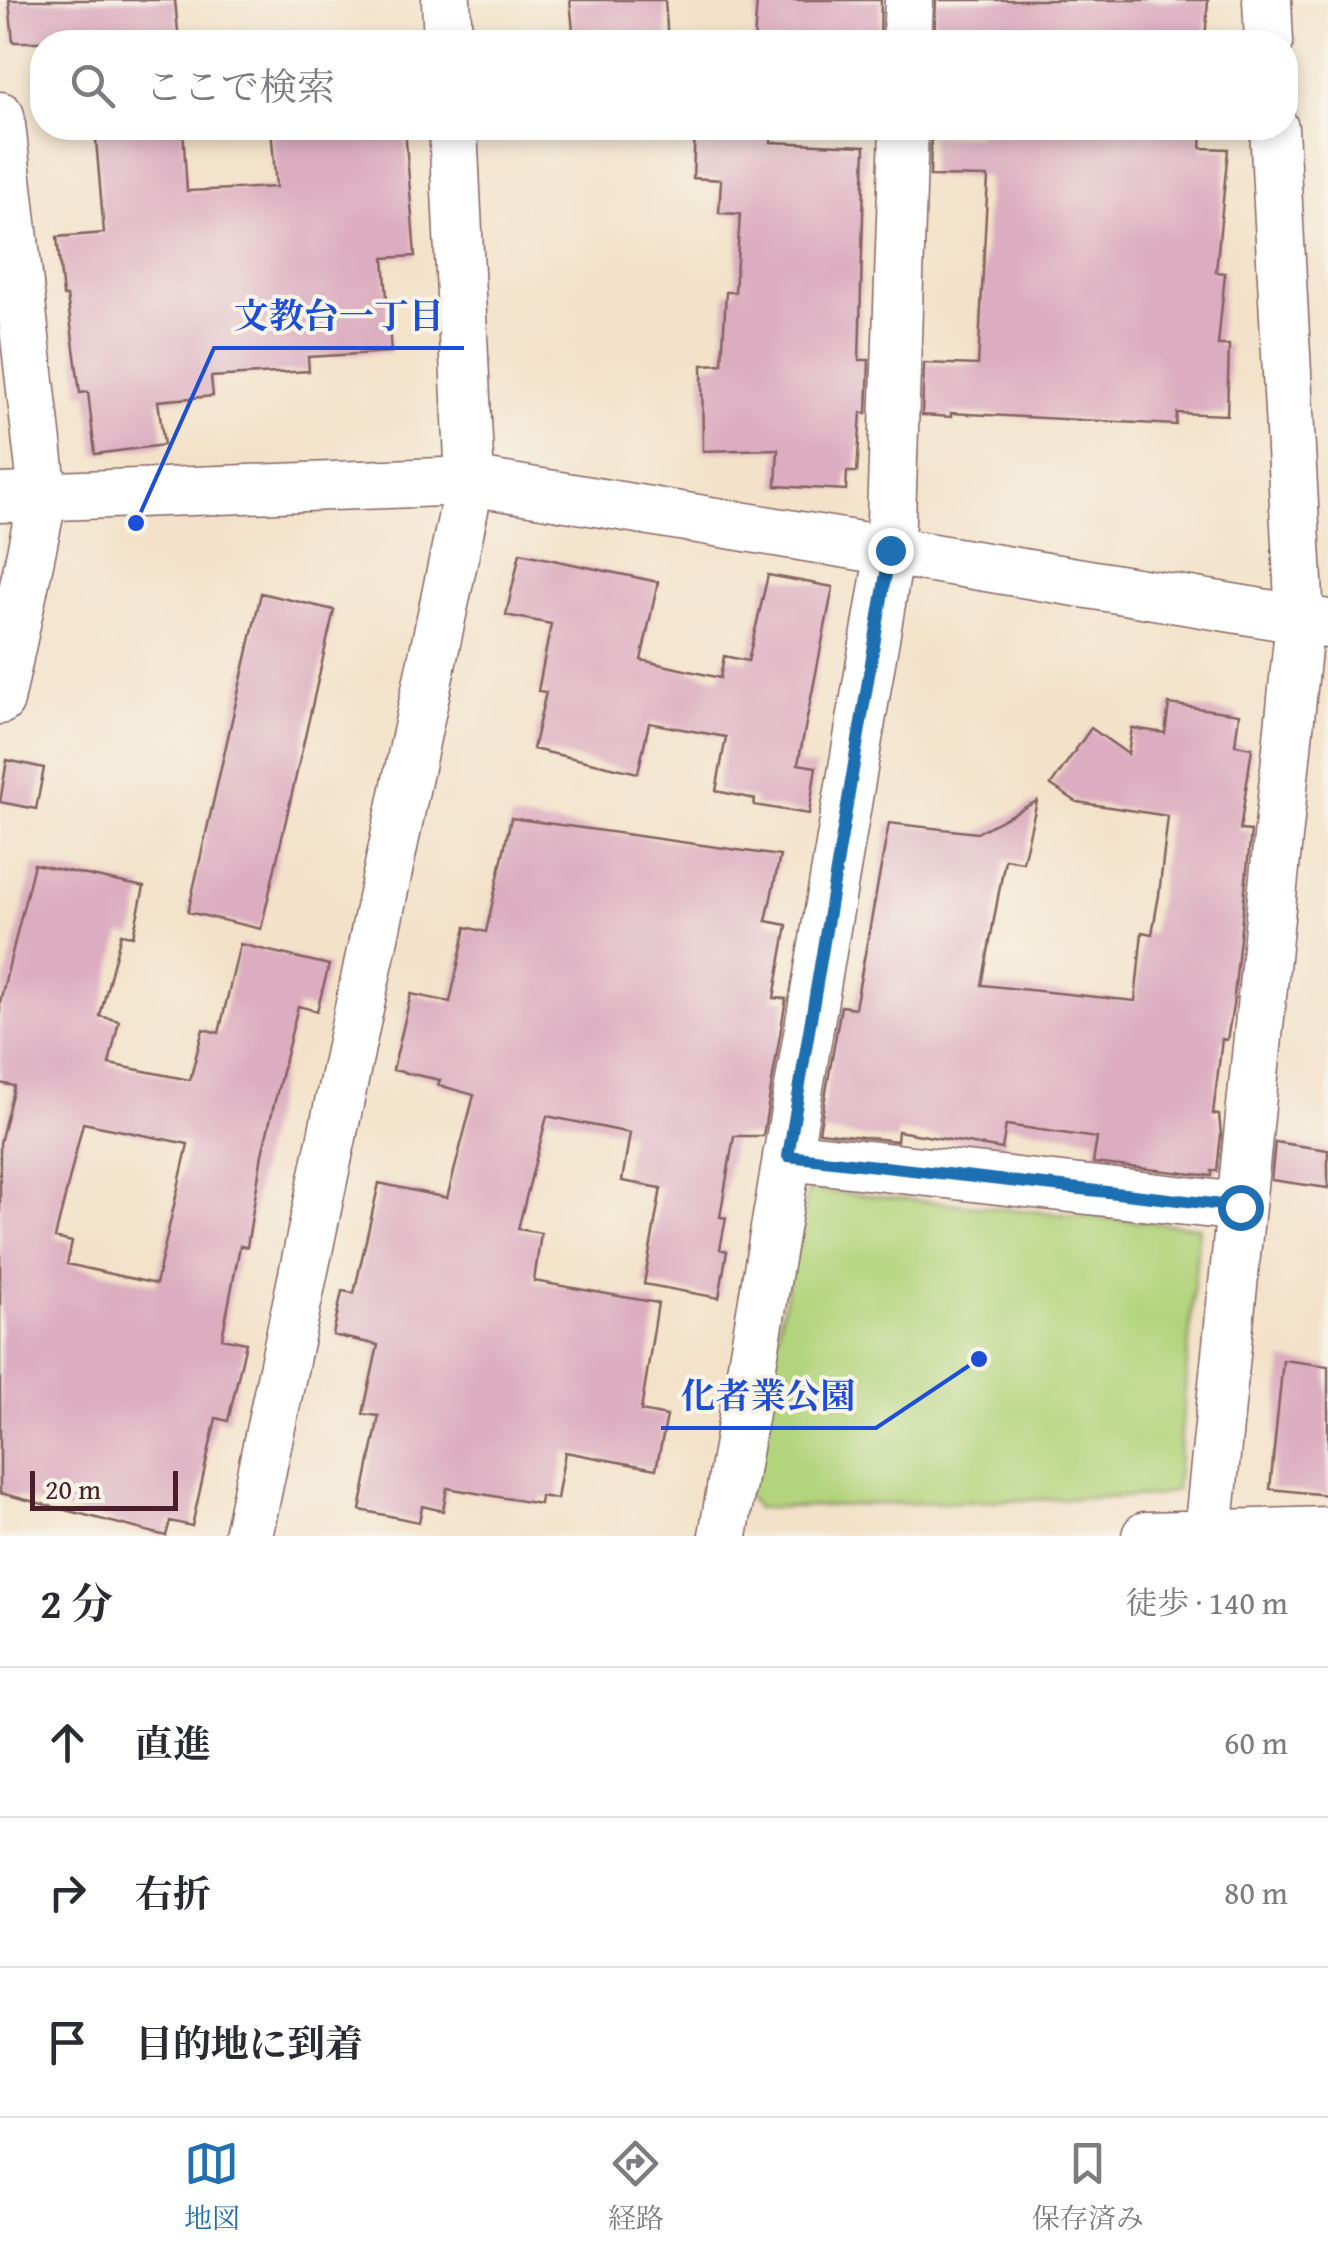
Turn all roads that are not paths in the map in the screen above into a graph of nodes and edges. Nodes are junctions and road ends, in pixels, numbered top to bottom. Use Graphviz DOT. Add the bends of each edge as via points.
graph roads {
  1 [pos="446,0"];
  2 [pos="909,0"];
  3 [pos="1267,0"];
  4 [pos="447,30"];
  5 [pos="908,30"];
  6 [pos="1268,30"];
  7 [pos="0,116"];
  8 [pos="453,140"];
  9 [pos="904,140"];
  10 [pos="1275,140"];
  11 [pos="470,481"];
  12 [pos="22,497"];
  13 [pos="890,550"];
  14 [pos="1314,621"];
  15 [pos="0,700"];
  16 [pos="788,1156"];
  17 [pos="1240,1207"];
  18 [pos="1328,1531"];
  19 [pos="1208,1534"];
  20 [pos="248,1536"];
  21 [pos="723,1536"];
  22 [pos="1146,1536"];
  1 -- 4 [label="street"];
  2 -- 5 [label="street"];
  3 -- 6 [label="street"];
  7 -- 12 [label="street"];
  8 -- 11 [label="street"];
  9 -- 13 [label="street"];
  10 -- 14 [label="street"];
  11 -- 12 [label="street"];
  11 -- 13 [label="street"];
  11 -- 20 [label="street"];
  12 -- 15 [label="street"];
  13 -- 14 [label="street"];
  13 -- 16 [label="street"];
  14 -- 17 [label="street"];
  16 -- 17 [label="street"];
  16 -- 21 [label="street"];
  17 -- 19 [label="street"];
  18 -- 19 [label="street"];
  19 -- 22 [label="street"];
}
